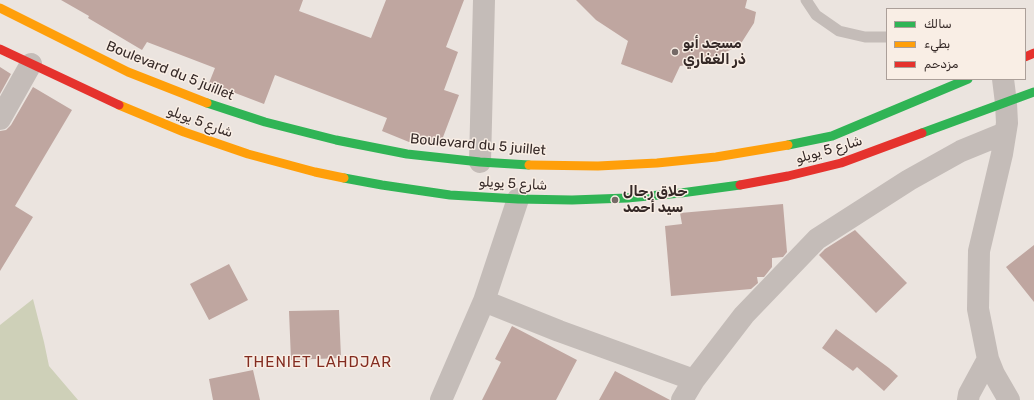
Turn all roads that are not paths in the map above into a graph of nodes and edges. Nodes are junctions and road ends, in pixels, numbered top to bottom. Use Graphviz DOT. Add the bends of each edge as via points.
graph roads {
  1 [pos="484,0"];
  2 [pos="806,0"];
  3 [pos="0,8"];
  4 [pos="886,37"];
  5 [pos="0,49"];
  6 [pos="31,64"];
  7 [pos="964,80"];
  8 [pos="1003,80"];
  9 [pos="1034,92"];
  10 [pos="1006,103"];
  11 [pos="0,118"];
  12 [pos="1006,133"];
  13 [pos="480,162"];
  14 [pos="518,199"];
  15 [pos="484,301"];
  16 [pos="988,359"];
  17 [pos="694,380"];
  18 [pos="441,400"];
  19 [pos="682,400"];
  20 [pos="968,400"];
  21 [pos="1009,400"];
  1 -- 13 [label="street"];
  2 -- 4 [label="lane" via="816,15 839,31 865,37"];
  3 -- 13 [label="main road, Boulevard du 5 juillet" via="128,72 196,99 265,122 407,154"];
  5 -- 6 [label="main road, شارع 5 يويلو"];
  6 -- 11 [label="street"];
  6 -- 14 [label="main road, شارع 5 يويلو" via="120,106 248,154 315,172 382,185 450,195"];
  7 -- 13 [label="main road, Boulevard du 5 juillet" via="832,136 774,148 716,157 628,165 539,166"];
  8 -- 10 [label="street"];
  9 -- 10 [label="main road, شارع 5 يويلو"];
  10 -- 12 [label="street"];
  10 -- 14 [label="main road, شارع 5 يويلو" via="841,163 788,176 735,186 627,198"];
  12 -- 16 [label="street" via="979,252 978,309"];
  12 -- 17 [label="street" via="961,151 817,239 744,315"];
  14 -- 15 [label="street"];
  15 -- 17 [label="street"];
  15 -- 18 [label="street"];
  16 -- 20 [label="street"];
  16 -- 21 [label="street"];
  17 -- 19 [label="street"];
}
